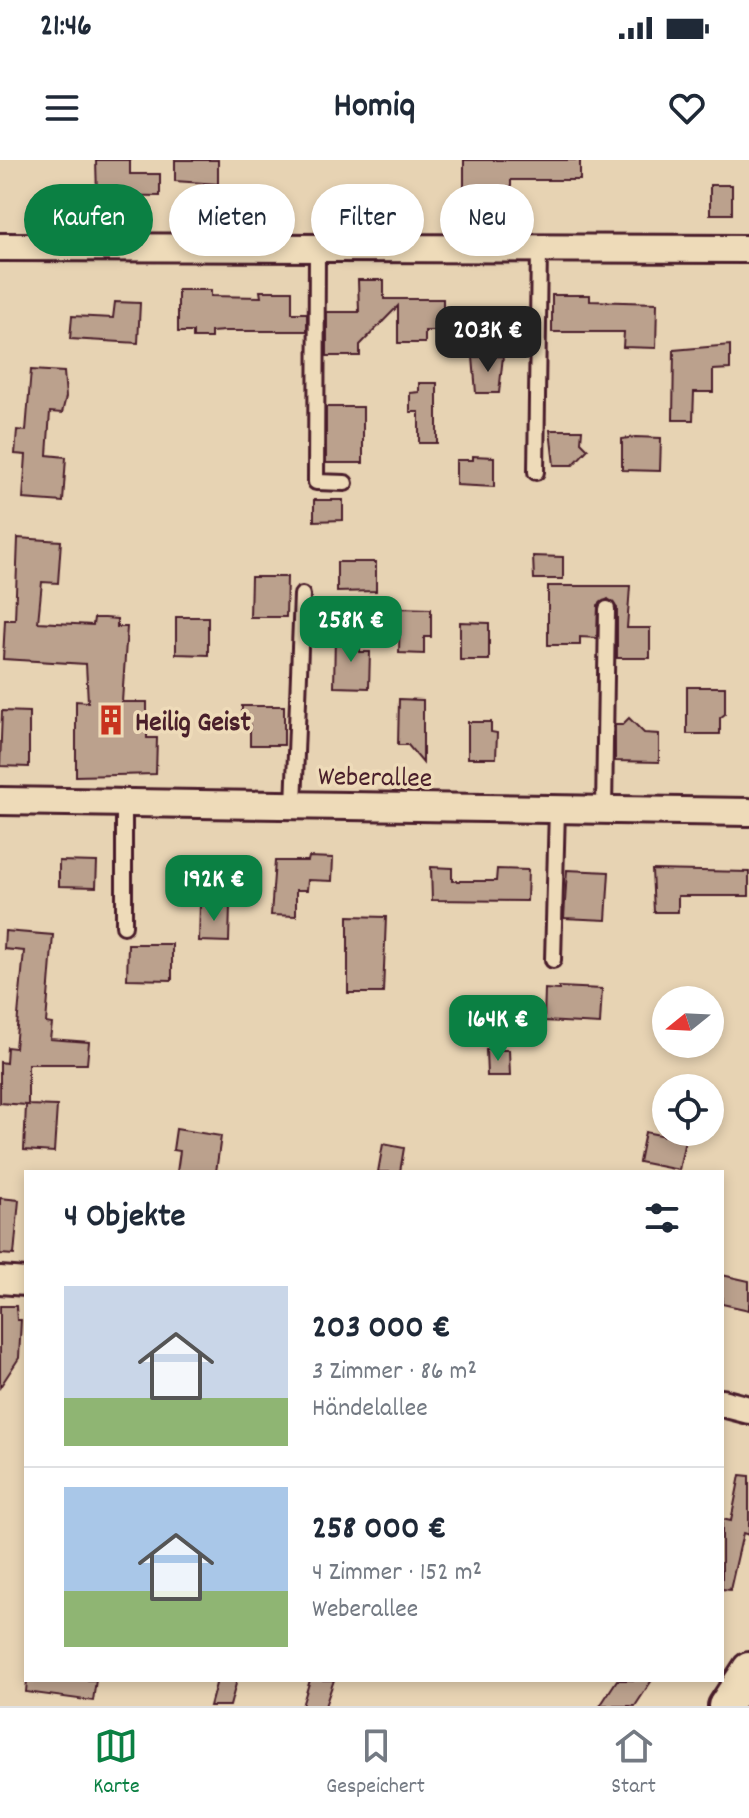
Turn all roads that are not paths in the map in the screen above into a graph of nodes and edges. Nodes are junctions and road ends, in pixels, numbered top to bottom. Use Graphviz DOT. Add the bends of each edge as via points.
graph roads {
  1 [pos="0,247"];
  2 [pos="539,249"];
  3 [pos="749,249"];
  4 [pos="311,250"];
  5 [pos="424,250"];
  6 [pos="317,256"];
  7 [pos="536,472"];
  8 [pos="345,483"];
  9 [pos="302,595"];
  10 [pos="607,609"];
  11 [pos="0,801"];
  12 [pos="124,803"];
  13 [pos="294,806"];
  14 [pos="557,809"];
  15 [pos="604,810"];
  16 [pos="749,812"];
  17 [pos="124,926"];
  18 [pos="553,960"];
  19 [pos="0,1280"];
  20 [pos="24,1282"];
  21 [pos="724,1404"];
  22 [pos="749,1410"];
  23 [pos="749,1669"];
  24 [pos="725,1706"];
  1 -- 4 [label="street"];
  2 -- 3 [label="street"];
  2 -- 5 [label="street"];
  2 -- 7 [label="lane"];
  6 -- 8 [label="lane" via="316,482"];
  9 -- 13 [label="lane"];
  10 -- 15 [label="lane"];
  11 -- 12 [label="street, Weberallee"];
  12 -- 13 [label="street, Weberallee"];
  12 -- 17 [label="lane"];
  13 -- 14 [label="street, Weberallee"];
  14 -- 15 [label="street, Weberallee"];
  14 -- 18 [label="lane"];
  15 -- 16 [label="street, Weberallee"];
  19 -- 20 [label="street"];
  21 -- 22 [label="street"];
  23 -- 24 [label="street"];
}
